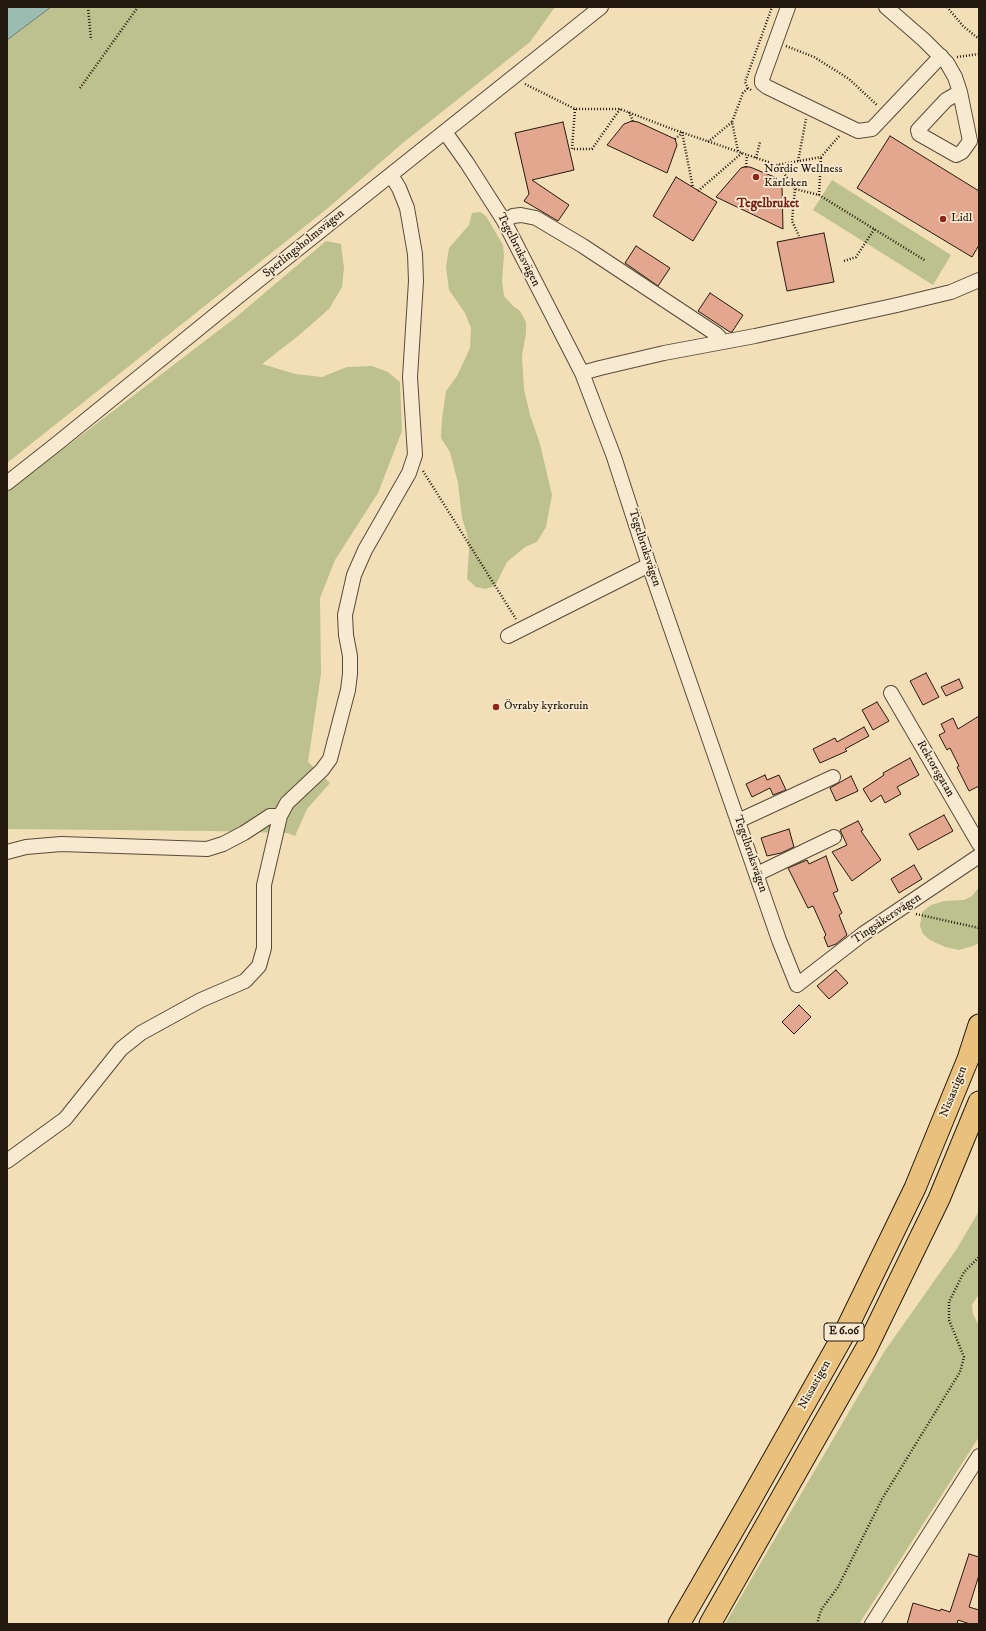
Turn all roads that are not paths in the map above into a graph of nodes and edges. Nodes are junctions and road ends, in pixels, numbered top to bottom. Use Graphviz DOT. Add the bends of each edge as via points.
graph roads {
  1 [pos="601,7"];
  2 [pos="788,7"];
  3 [pos="886,7"];
  4 [pos="948,57"];
  5 [pos="960,92"];
  6 [pos="445,132"];
  7 [pos="390,175"];
  8 [pos="504,221"];
  9 [pos="979,280"];
  10 [pos="721,342"];
  11 [pos="582,373"];
  12 [pos="7,483"];
  13 [pos="649,565"];
  14 [pos="508,636"];
  15 [pos="891,694"];
  16 [pos="833,777"];
  17 [pos="280,816"];
  18 [pos="738,821"];
  19 [pos="834,837"];
  20 [pos="979,844"];
  21 [pos="7,852"];
  22 [pos="979,856"];
  23 [pos="757,874"];
  24 [pos="797,985"];
  25 [pos="979,1025"];
  26 [pos="979,1102"];
  27 [pos="7,1161"];
  28 [pos="979,1456"];
  29 [pos="876,1623"];
  30 [pos="679,1624"];
  31 [pos="710,1624"];
  1 -- 6 [label="street, Sperlingsholmsvägen"];
  2 -- 4 [label="street" via="762,83 858,131 872,129"];
  3 -- 4 [label="street"];
  4 -- 5 [label="street"];
  6 -- 7 [label="street, Sperlingsholmsvägen"];
  6 -- 8 [label="street, Tegelbruksvägen"];
  7 -- 12 [label="street, Sperlingsholmsvägen"];
  7 -- 17 [label="street" via="399,188 407,208 415,254 416,281 410,377 414,457 409,472 365,550 354,575 345,615 350,656 348,690 330,758 322,770 287,803"];
  8 -- 10 [label="street" via="521,215 536,218 716,334"];
  8 -- 11 [label="street, Tegelbruksvägen"];
  9 -- 10 [label="street" via="951,292 898,305"];
  10 -- 11 [label="street"];
  11 -- 13 [label="street, Tegelbruksvägen" via="614,457"];
  13 -- 14 [label="street"];
  13 -- 18 [label="street, Tegelbruksvägen"];
  15 -- 20 [label="street, Rektorsgatan"];
  16 -- 18 [label="street"];
  17 -- 21 [label="street" via="270,816 223,844 206,849 61,844 26,847"];
  17 -- 27 [label="street" via="264,885 264,948 259,966 245,981 201,1000 141,1033 121,1049 66,1119"];
  18 -- 23 [label="street, Tegelbruksvägen"];
  19 -- 23 [label="street"];
  22 -- 24 [label="street, Tingsåkersvägen" via="863,934"];
  23 -- 24 [label="street, Tegelbruksvägen"];
  25 -- 30 [label="highway, Nissastigen / E 6.06" via="968,1059 915,1188 844,1334"];
  26 -- 31 [label="highway, E 6.06" via="939,1199 866,1349"];
  28 -- 29 [label="street"];
}
